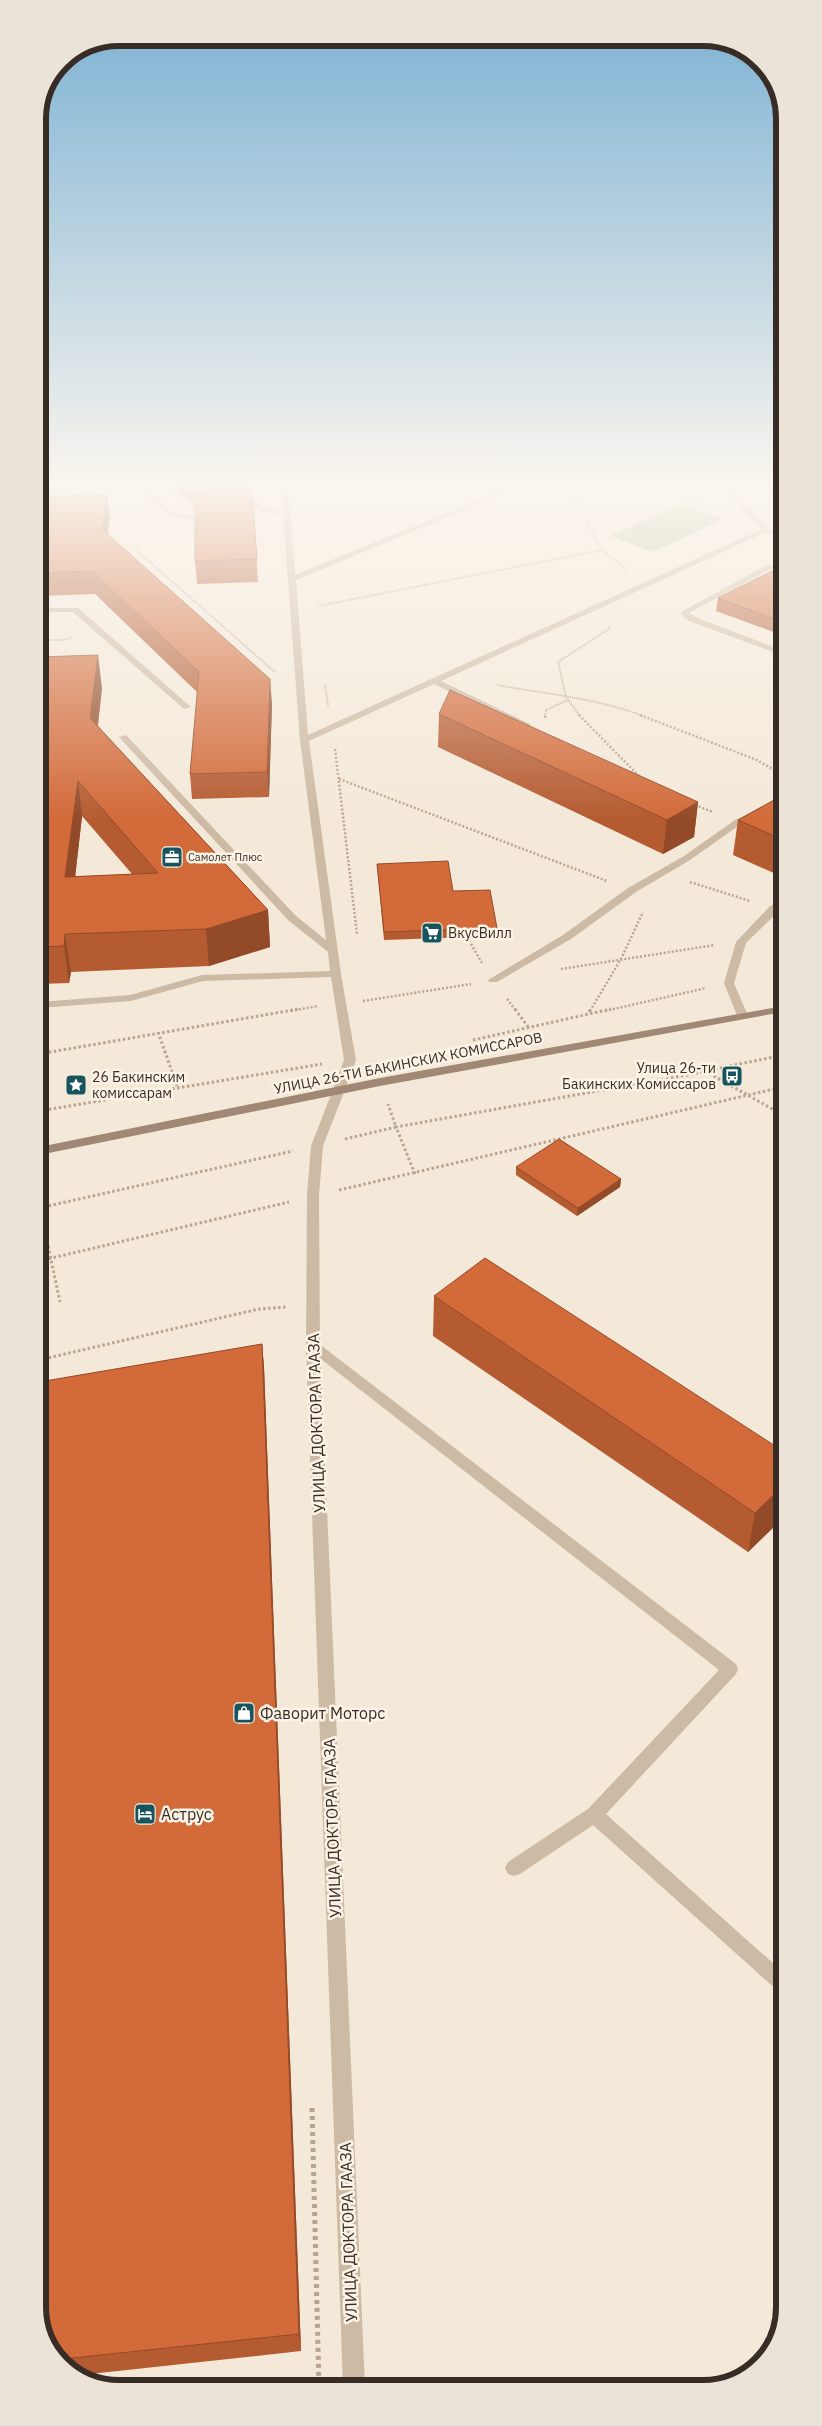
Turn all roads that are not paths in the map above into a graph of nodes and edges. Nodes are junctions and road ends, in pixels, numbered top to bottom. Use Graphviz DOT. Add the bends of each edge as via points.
graph roads {
  1 [pos="293,593"];
  2 [pos="627,593"];
  3 [pos="720,593"];
  4 [pos="46,610"];
  5 [pos="776,651"];
  6 [pos="435,680"];
  7 [pos="187,706"];
  8 [pos="543,733"];
  9 [pos="123,737"];
  10 [pos="304,740"];
  11 [pos="776,805"];
  12 [pos="776,908"];
  13 [pos="333,951"];
  14 [pos="336,974"];
  15 [pos="493,980"];
  16 [pos="46,1004"];
  17 [pos="776,1009"];
  18 [pos="742,1016"];
  19 [pos="338,1092"];
  20 [pos="46,1150"];
  21 [pos="313,1346"];
  22 [pos="594,1814"];
  23 [pos="514,1868"];
  24 [pos="776,1978"];
  25 [pos="354,2380"];
  1 -- 10 [label="street"];
  2 -- 6 [label="street"];
  3 -- 5 [label="street" via="685,612 688,617"];
  4 -- 7 [label="street" via="75,610"];
  6 -- 8 [label="street"];
  6 -- 10 [label="street"];
  9 -- 13 [label="street" via="292,918"];
  10 -- 13 [label="street"];
  11 -- 15 [label="street" via="738,822 632,890 567,937"];
  12 -- 18 [label="street" via="741,942 729,983"];
  13 -- 14 [label="street"];
  14 -- 16 [label="street" via="202,978 131,998"];
  14 -- 19 [label="street, УЛИЦА ДОКТОРА ГААЗА" via="350,1060"];
  17 -- 18 [label="main road, УЛИЦА 26-ТИ БАКИНСКИХ КОМИССАРОВ"];
  18 -- 19 [label="main road, УЛИЦА 26-ТИ БАКИНСКИХ КОМИССАРОВ"];
  19 -- 20 [label="main road, УЛИЦА 26-ТИ БАКИНСКИХ КОМИССАРОВ"];
  19 -- 21 [label="street, УЛИЦА ДОКТОРА ГААЗА" via="317,1146 313,1196"];
  21 -- 22 [label="street" via="730,1669"];
  21 -- 25 [label="street, УЛИЦА ДОКТОРА ГААЗА"];
  22 -- 23 [label="street"];
  22 -- 24 [label="street"];
}
